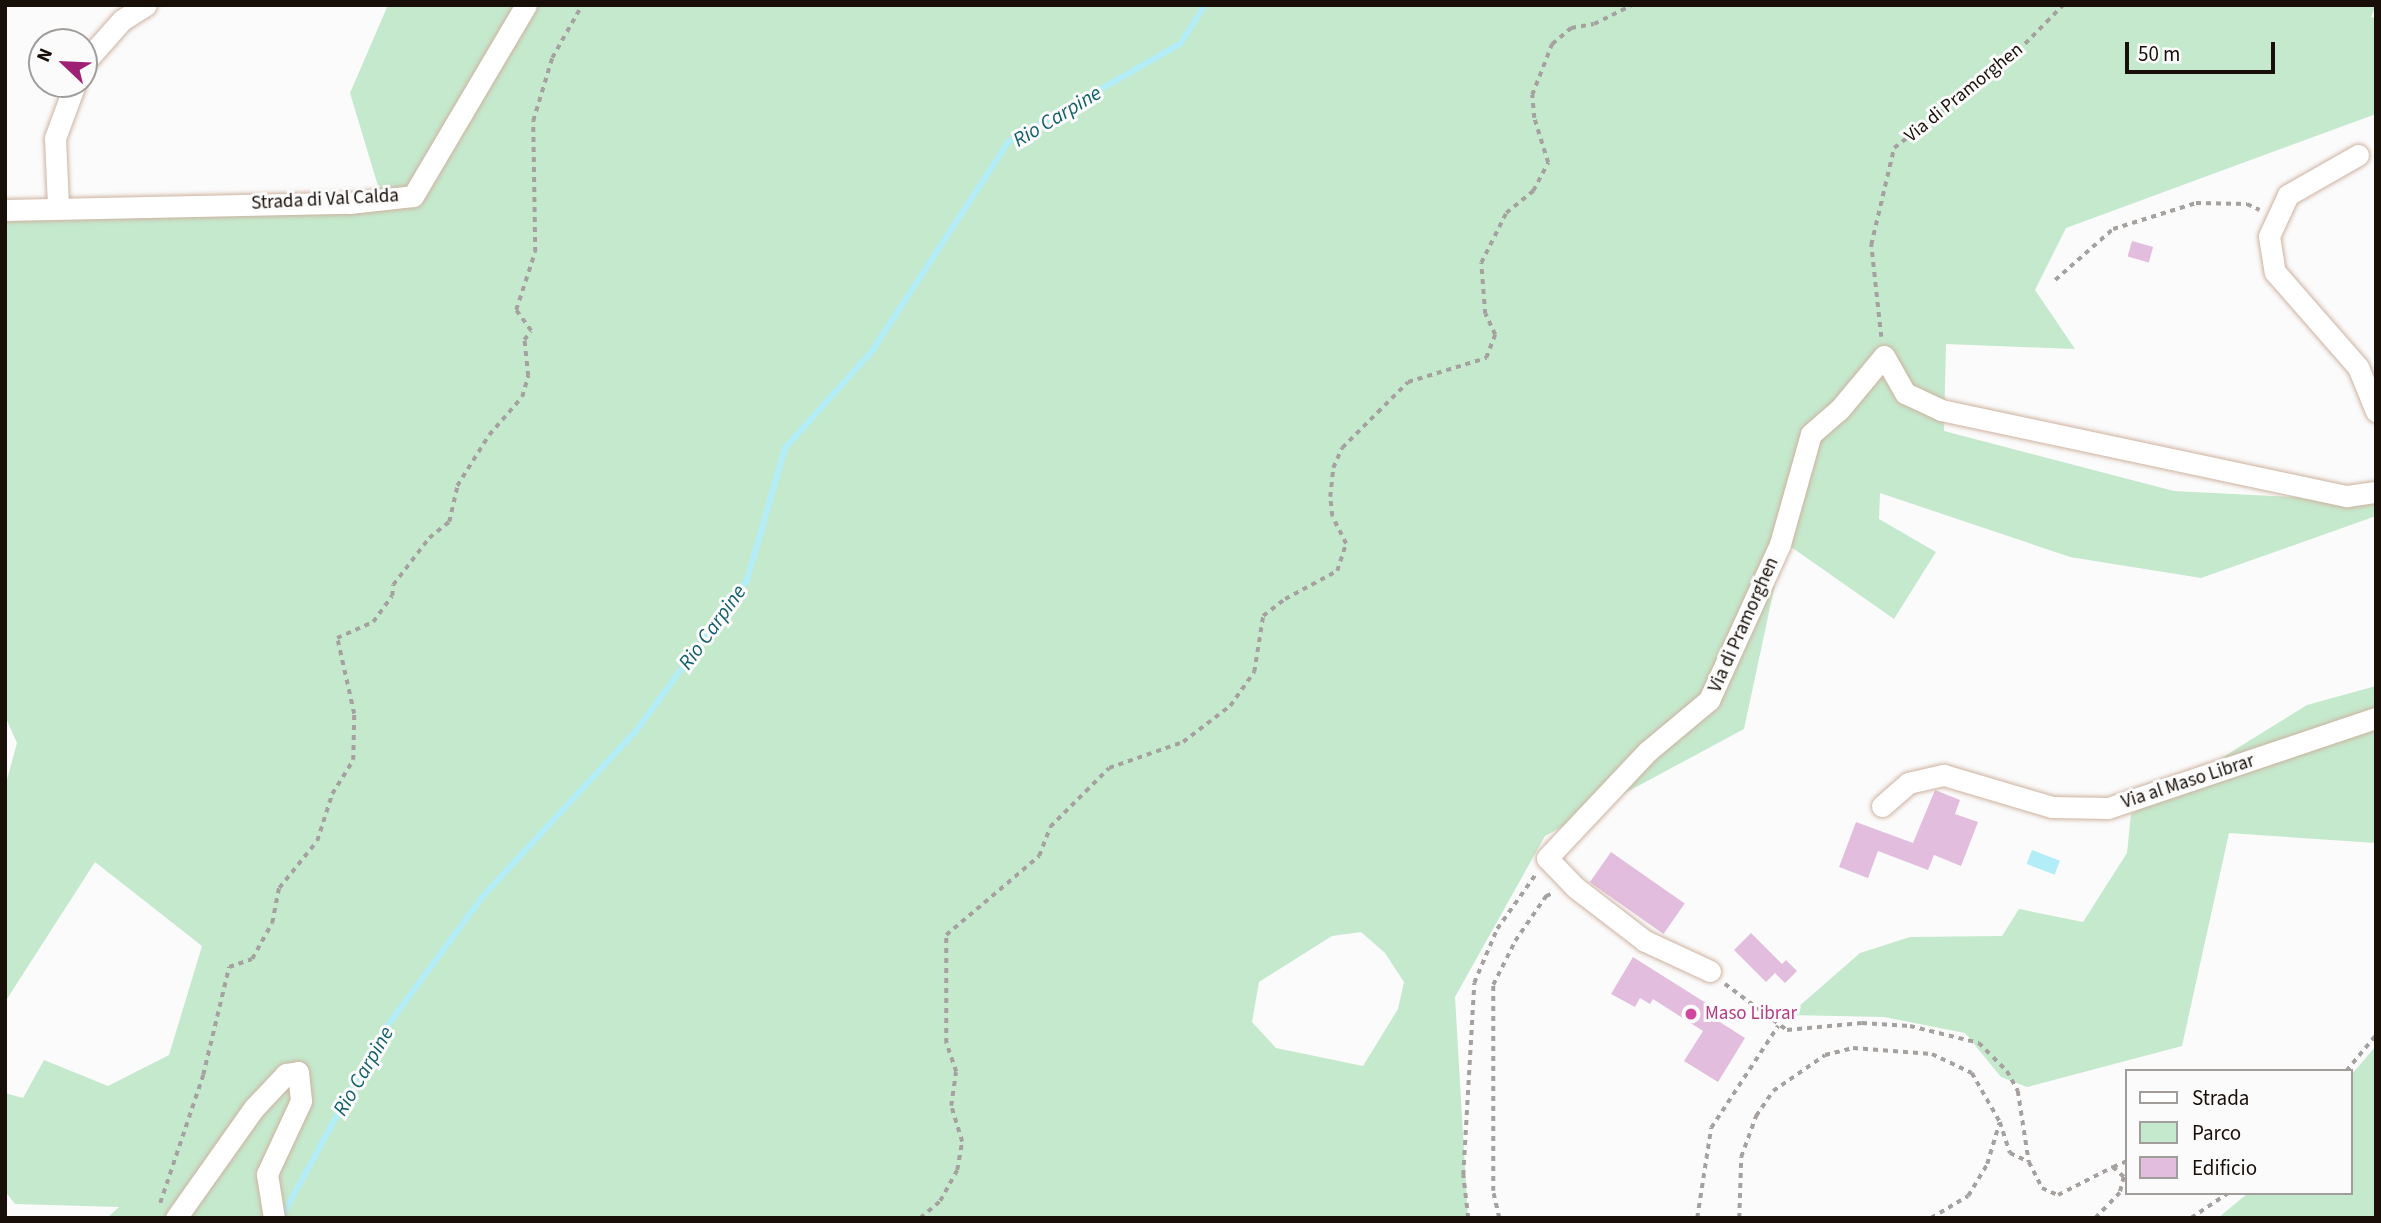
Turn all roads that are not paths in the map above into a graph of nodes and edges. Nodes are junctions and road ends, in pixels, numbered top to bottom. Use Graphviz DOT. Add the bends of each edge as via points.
graph roads {
  1 [pos="146,5"];
  2 [pos="526,5"];
  3 [pos="98,47"];
  4 [pos="70,98"];
  5 [pos="2358,155"];
  6 [pos="58,205"];
  7 [pos="5,210"];
  8 [pos="2376,411"];
  9 [pos="2376,492"];
  10 [pos="2376,718"];
  11 [pos="1882,806"];
  12 [pos="1710,971"];
  13 [pos="167,1212"];
  14 [pos="272,1214"];
  1 -- 3 [label="street" via="122,20"];
  2 -- 6 [label="street, Strada di Val Calda" via="413,196 349,203"];
  4 -- 6 [label="street" via="55,138"];
  5 -- 8 [label="street" via="2288,195 2274,216 2269,236 2275,272 2358,367"];
  6 -- 7 [label="street"];
  9 -- 12 [label="street, Via di Pramorghen" via="2347,496 1941,410 1905,393 1884,356 1839,410 1811,434 1780,544 1709,700 1648,751 1547,858 1575,887 1645,941"];
  10 -- 11 [label="street, Via al Maso Librar" via="2108,808 2052,807 1944,775 1908,783"];
  13 -- 14 [label="street" via="254,1108 286,1074 298,1072 301,1101 267,1174"];
}
